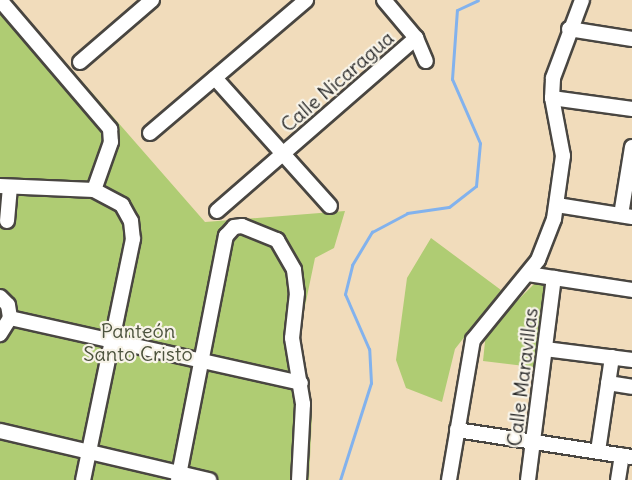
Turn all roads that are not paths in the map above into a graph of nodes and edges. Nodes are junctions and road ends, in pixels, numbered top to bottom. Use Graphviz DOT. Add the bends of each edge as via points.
graph roads {
  1 [pos="0,0"];
  2 [pos="152,0"];
  3 [pos="306,0"];
  4 [pos="384,0"];
  5 [pos="582,0"];
  6 [pos="569,29"];
  7 [pos="416,38"];
  8 [pos="632,39"];
  9 [pos="426,61"];
  10 [pos="80,62"];
  11 [pos="215,78"];
  12 [pos="552,98"];
  13 [pos="632,109"];
  14 [pos="150,133"];
  15 [pos="632,147"];
  16 [pos="282,153"];
  17 [pos="5,187"];
  18 [pos="94,190"];
  19 [pos="629,190"];
  20 [pos="557,205"];
  21 [pos="330,206"];
  22 [pos="217,211"];
  23 [pos="626,216"];
  24 [pos="7,221"];
  25 [pos="528,274"];
  26 [pos="555,278"];
  27 [pos="632,290"];
  28 [pos="0,297"];
  29 [pos="10,318"];
  30 [pos="0,334"];
  31 [pos="111,343"];
  32 [pos="545,349"];
  33 [pos="612,357"];
  34 [pos="632,360"];
  35 [pos="203,362"];
  36 [pos="632,381"];
  37 [pos="301,383"];
  38 [pos="608,383"];
  39 [pos="632,387"];
  40 [pos="457,430"];
  41 [pos="0,431"];
  42 [pos="533,442"];
  43 [pos="89,452"];
  44 [pos="598,452"];
  45 [pos="627,456"];
  46 [pos="179,476"];
  47 [pos="83,480"];
  48 [pos="209,480"];
  49 [pos="299,480"];
  50 [pos="450,480"];
  51 [pos="528,480"];
  52 [pos="618,480"];
  1 -- 18 [label="street" via="110,129 111,142"];
  2 -- 10 [label="street"];
  3 -- 11 [label="street"];
  4 -- 7 [label="street"];
  5 -- 6 [label="street"];
  6 -- 8 [label="street"];
  6 -- 12 [label="street" via="553,78"];
  7 -- 9 [label="street"];
  7 -- 16 [label="street, Calle Nicaragua"];
  11 -- 14 [label="street"];
  11 -- 16 [label="street"];
  12 -- 13 [label="street"];
  12 -- 20 [label="street" via="563,156"];
  15 -- 19 [label="street"];
  16 -- 21 [label="street"];
  16 -- 22 [label="street, Calle Nicaragua"];
  17 -- 18 [label="street"];
  17 -- 24 [label="street"];
  18 -- 31 [label="street" via="122,205 133,229"];
  19 -- 23 [label="street"];
  20 -- 23 [label="street"];
  20 -- 25 [label="street" via="545,246"];
  25 -- 26 [label="street"];
  25 -- 40 [label="street" via="473,340"];
  26 -- 27 [label="street"];
  26 -- 32 [label="street, Calle Maravillas"];
  28 -- 29 [label="street" via="8,305"];
  29 -- 30 [label="street"];
  29 -- 31 [label="street"];
  31 -- 35 [label="street"];
  31 -- 43 [label="street"];
  32 -- 33 [label="street"];
  32 -- 42 [label="street, Calle Maravillas"];
  33 -- 34 [label="street"];
  33 -- 38 [label="street"];
  35 -- 37 [label="street"];
  35 -- 37 [label="street" via="226,236 234,227 253,228 277,240 294,270 297,293 292,338"];
  35 -- 46 [label="street"];
  36 -- 39 [label="street"];
  37 -- 49 [label="street"];
  38 -- 39 [label="street"];
  38 -- 44 [label="street"];
  40 -- 42 [label="street"];
  40 -- 50 [label="street"];
  41 -- 43 [label="street"];
  42 -- 44 [label="street"];
  42 -- 51 [label="street, Calle Maravillas"];
  43 -- 46 [label="street"];
  43 -- 47 [label="street"];
  44 -- 45 [label="street"];
  45 -- 52 [label="street"];
  46 -- 48 [label="street"];
}
